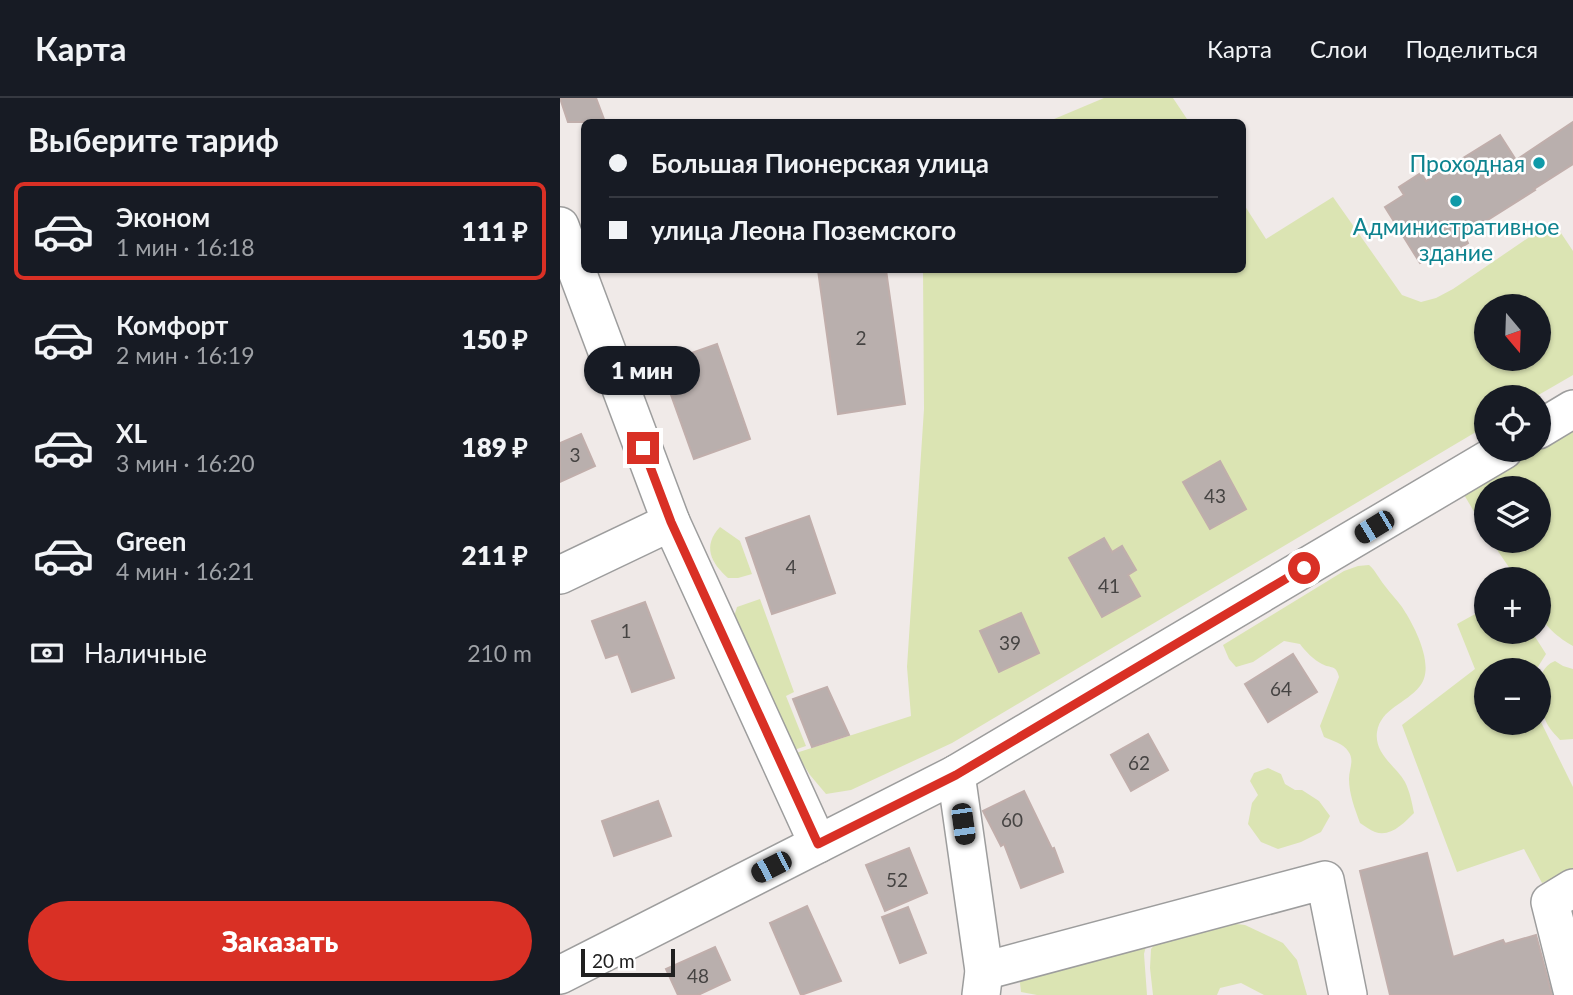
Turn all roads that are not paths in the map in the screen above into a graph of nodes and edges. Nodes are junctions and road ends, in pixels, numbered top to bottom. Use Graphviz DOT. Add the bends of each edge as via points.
graph roads {
  1 [pos="560,226"];
  2 [pos="1573,409"];
  3 [pos="1551,422"];
  4 [pos="1484,462"];
  5 [pos="671,522"];
  6 [pos="560,575"];
  7 [pos="956,775"];
  8 [pos="818,844"];
  9 [pos="1573,888"];
  10 [pos="560,975"];
  11 [pos="982,983"];
  12 [pos="1573,994"];
  13 [pos="1348,995"];
  1 -- 5 [label="street"];
  2 -- 3 [label="street"];
  4 -- 7 [label="street"];
  5 -- 6 [label="street"];
  5 -- 8 [label="street"];
  7 -- 8 [label="street"];
  7 -- 11 [label="street"];
  8 -- 10 [label="street"];
  9 -- 12 [label="street" via="1550,902"];
  11 -- 13 [label="street" via="1325,880"];
}
